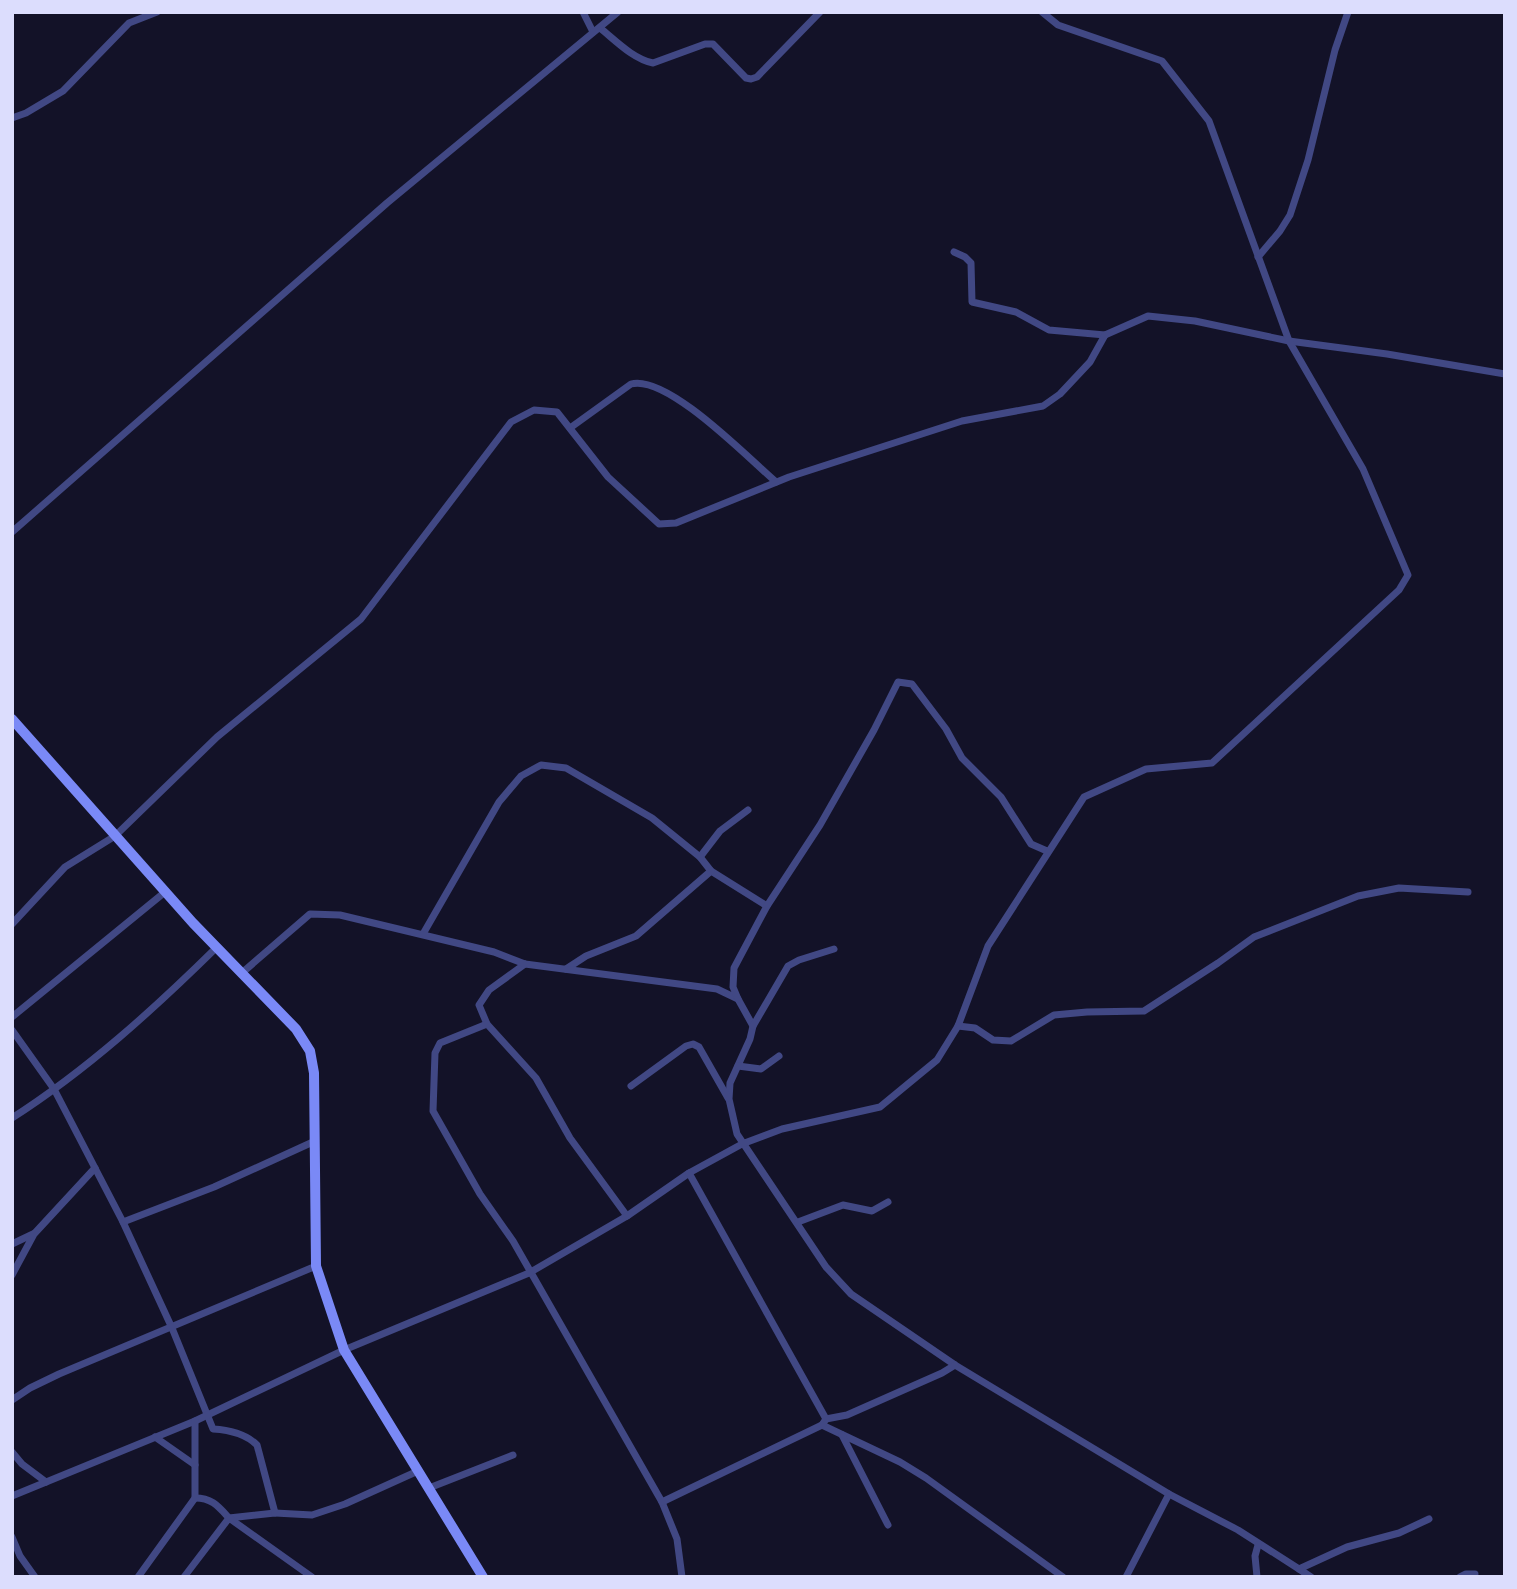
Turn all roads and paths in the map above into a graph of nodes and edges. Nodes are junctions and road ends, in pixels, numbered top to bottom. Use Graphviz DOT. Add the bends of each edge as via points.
graph roads {
  1 [pos="157,12"];
  2 [pos="583,12"];
  3 [pos="618,12"];
  4 [pos="820,12"];
  5 [pos="1042,12"];
  6 [pos="1348,12"];
  7 [pos="596,30"];
  8 [pos="12,118"];
  9 [pos="954,252"];
  10 [pos="1258,257"];
  11 [pos="1105,335"];
  12 [pos="1289,341"];
  13 [pos="1505,374"];
  14 [pos="570,428"];
  15 [pos="776,482"];
  16 [pos="12,532"];
  17 [pos="12,719"];
  18 [pos="748,810"];
  19 [pos="115,836"];
  20 [pos="1047,851"];
  21 [pos="700,857"];
  22 [pos="711,871"];
  23 [pos="1468,891"];
  24 [pos="165,892"];
  25 [pos="767,905"];
  26 [pos="12,924"];
  27 [pos="423,934"];
  28 [pos="217,947"];
  29 [pos="834,949"];
  30 [pos="525,964"];
  31 [pos="566,969"];
  32 [pos="243,972"];
  33 [pos="738,999"];
  34 [pos="13,1014"];
  35 [pos="487,1024"];
  36 [pos="753,1026"];
  37 [pos="958,1026"];
  38 [pos="12,1030"];
  39 [pos="779,1056"];
  40 [pos="738,1066"];
  41 [pos="631,1086"];
  42 [pos="54,1089"];
  43 [pos="729,1099"];
  44 [pos="12,1118"];
  45 [pos="315,1141"];
  46 [pos="742,1144"];
  47 [pos="95,1168"];
  48 [pos="689,1173"];
  49 [pos="888,1202"];
  50 [pos="627,1216"];
  51 [pos="123,1222"];
  52 [pos="797,1222"];
  53 [pos="34,1234"];
  54 [pos="12,1244"];
  55 [pos="316,1266"];
  56 [pos="529,1273"];
  57 [pos="12,1275"];
  58 [pos="172,1328"];
  59 [pos="344,1350"];
  60 [pos="955,1365"];
  61 [pos="12,1401"];
  62 [pos="206,1414"];
  63 [pos="195,1421"];
  64 [pos="824,1422"];
  65 [pos="842,1435"];
  66 [pos="155,1437"];
  67 [pos="12,1452"];
  68 [pos="513,1455"];
  69 [pos="195,1465"];
  70 [pos="418,1471"];
  71 [pos="46,1482"];
  72 [pos="429,1488"];
  73 [pos="1170,1494"];
  74 [pos="12,1496"];
  75 [pos="195,1498"];
  76 [pos="662,1502"];
  77 [pos="275,1513"];
  78 [pos="229,1518"];
  79 [pos="1429,1519"];
  80 [pos="888,1525"];
  81 [pos="12,1537"];
  82 [pos="1258,1545"];
  83 [pos="1299,1569"];
  84 [pos="1475,1574"];
  85 [pos="35,1577"];
  86 [pos="138,1577"];
  87 [pos="184,1577"];
  88 [pos="312,1577"];
  89 [pos="483,1577"];
  90 [pos="682,1577"];
  91 [pos="1063,1577"];
  92 [pos="1126,1577"];
  93 [pos="1257,1577"];
  94 [pos="1311,1577"];
  95 [pos="1460,1577"];
  1 -- 8 [label="street" via="129,23 63,91"];
  2 -- 7 [label="street"];
  3 -- 7 [label="street"];
  4 -- 7 [label="street" via="754,79 747,78 713,44 653,63"];
  5 -- 10 [label="street" via="1058,25 1162,61 1209,121"];
  6 -- 10 [label="street" via="1290,215"];
  7 -- 16 [label="street" via="387,203"];
  9 -- 11 [label="street" via="971,263 972,302 1016,312 1049,330"];
  10 -- 12 [label="street"];
  11 -- 12 [label="street" via="1148,316"];
  11 -- 15 [label="street" via="1090,362 1043,406 962,421"];
  12 -- 13 [label="street"];
  12 -- 20 [label="street" via="1363,469 1408,575 1399,590 1212,764 1146,769 1084,797"];
  14 -- 15 [label="street" via="631,384 650,383 703,417"];
  14 -- 15 [label="street" via="608,477 659,524 676,523"];
  14 -- 19 [label="street" via="557,412 534,410 511,422 361,619 218,737"];
  17 -- 19 [label="street"];
  18 -- 21 [label="street" via="720,831"];
  19 -- 24 [label="street"];
  19 -- 26 [label="street" via="65,867"];
  20 -- 25 [label="street" via="1031,844 1001,797 962,758 912,684 898,682 820,825"];
  20 -- 37 [label="street" via="988,946"];
  21 -- 22 [label="street"];
  21 -- 27 [label="street" via="652,818 566,768 541,765 521,776 499,802"];
  22 -- 25 [label="street"];
  22 -- 31 [label="street" via="636,936"];
  23 -- 37 [label="street" via="1399,888 1358,896 1254,937 1144,1011 1054,1015 1010,1041 993,1040 975,1028"];
  24 -- 28 [label="street"];
  24 -- 34 [label="street"];
  25 -- 33 [label="street" via="734,968"];
  27 -- 30 [label="street"];
  27 -- 32 [label="street" via="340,915 310,914"];
  28 -- 32 [label="street"];
  28 -- 42 [label="street" via="163,999"];
  29 -- 36 [label="street" via="788,966"];
  30 -- 31 [label="street"];
  30 -- 35 [label="street" via="489,990 479,1005"];
  31 -- 33 [label="street" via="717,989"];
  32 -- 45 [label="street" via="296,1029 310,1051"];
  33 -- 36 [label="street"];
  35 -- 50 [label="street" via="536,1078 570,1139"];
  35 -- 56 [label="street" via="440,1043 435,1053 433,1111"];
  36 -- 40 [label="street"];
  37 -- 46 [label="street" via="937,1060 880,1107 782,1129"];
  38 -- 42 [label="street"];
  39 -- 40 [label="street" via="761,1069"];
  40 -- 43 [label="street"];
  41 -- 43 [label="street" via="693,1044"];
  42 -- 44 [label="street"];
  42 -- 47 [label="street"];
  43 -- 46 [label="street"];
  45 -- 51 [label="street"];
  45 -- 55 [label="street"];
  46 -- 48 [label="street"];
  46 -- 52 [label="street"];
  47 -- 51 [label="street"];
  47 -- 53 [label="street"];
  48 -- 50 [label="street"];
  48 -- 64 [label="street"];
  49 -- 52 [label="street" via="872,1210 843,1205"];
  50 -- 56 [label="street"];
  51 -- 58 [label="street"];
  52 -- 60 [label="street" via="826,1267 851,1294"];
  53 -- 54 [label="street"];
  53 -- 57 [label="street"];
  55 -- 58 [label="street"];
  55 -- 59 [label="street"];
  56 -- 59 [label="street"];
  56 -- 76 [label="street"];
  58 -- 61 [label="street" via="59,1374"];
  58 -- 62 [label="street"];
  59 -- 62 [label="street"];
  59 -- 70 [label="street"];
  60 -- 64 [label="street"];
  60 -- 73 [label="street"];
  62 -- 63 [label="street"];
  62 -- 77 [label="street" via="213,1429 240,1434 257,1445"];
  63 -- 66 [label="street"];
  63 -- 69 [label="street"];
  64 -- 65 [label="street"];
  64 -- 76 [label="street"];
  65 -- 80 [label="street"];
  65 -- 91 [label="street" via="926,1478"];
  66 -- 69 [label="street"];
  66 -- 71 [label="street"];
  67 -- 71 [label="street"];
  68 -- 72 [label="street"];
  69 -- 75 [label="street"];
  70 -- 72 [label="street"];
  70 -- 77 [label="street" via="312,1515"];
  71 -- 74 [label="street"];
  72 -- 89 [label="street"];
  73 -- 82 [label="street"];
  73 -- 92 [label="street"];
  75 -- 78 [label="street" via="215,1502"];
  75 -- 86 [label="street"];
  76 -- 90 [label="street" via="677,1539"];
  77 -- 78 [label="street"];
  78 -- 87 [label="street"];
  78 -- 88 [label="street"];
  79 -- 83 [label="street"];
  81 -- 85 [label="street"];
  82 -- 83 [label="street"];
  82 -- 93 [label="street"];
  83 -- 94 [label="street"];
  84 -- 95 [label="street"];
}
